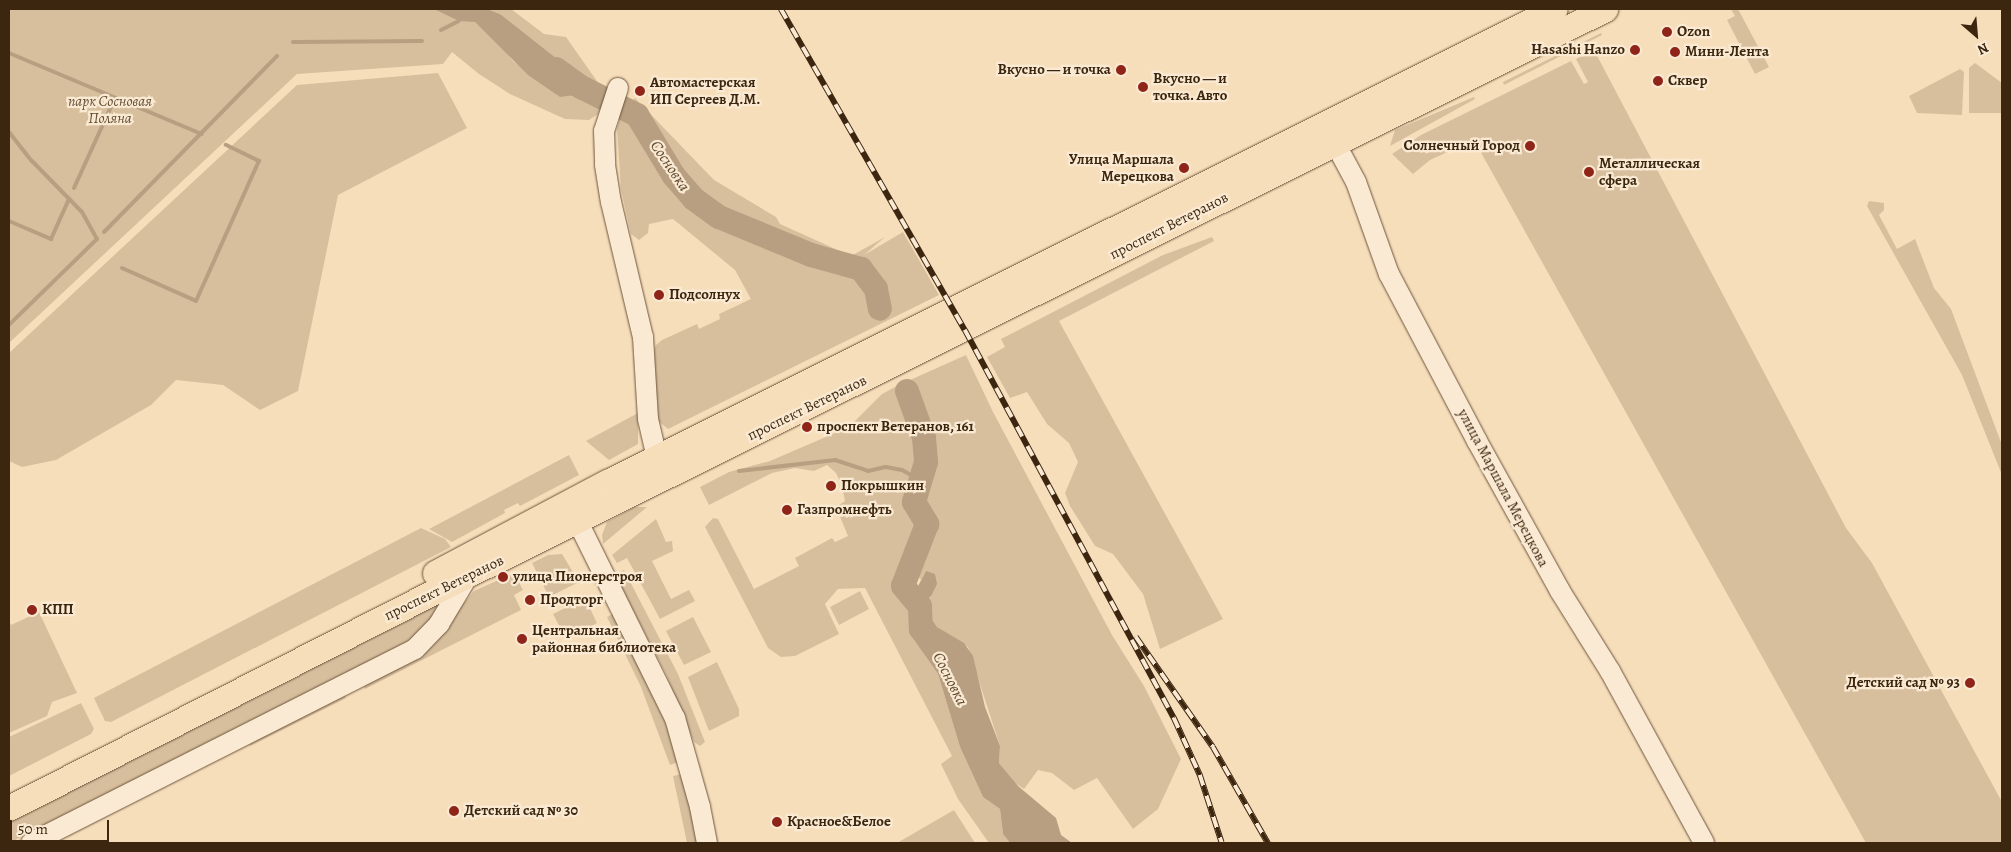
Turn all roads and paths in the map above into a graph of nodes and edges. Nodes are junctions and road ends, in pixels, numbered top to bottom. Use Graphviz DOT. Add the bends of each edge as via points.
graph roads {
  1 [pos="1554,9"];
  2 [pos="1605,9"];
  3 [pos="614,99"];
  4 [pos="1329,131"];
  5 [pos="657,457"];
  6 [pos="573,512"];
  7 [pos="469,574"];
  8 [pos="9,790"];
  9 [pos="9,808"];
  10 [pos="32,843"];
  11 [pos="707,843"];
  12 [pos="1704,843"];
  1 -- 4 [label="main road, проспект Ветеранов"];
  2 -- 4 [label="main road, проспект Ветеранов"];
  3 -- 5 [label="street" via="604,132 606,165 611,202 643,338 648,419"];
  4 -- 5 [label="main road, проспект Ветеранов"];
  4 -- 6 [label="main road, проспект Ветеранов"];
  4 -- 12 [label="street, улица Маршала Мерецкова" via="1356,182 1389,274 1477,442 1560,591 1610,671"];
  5 -- 6 [label="main road, проспект Ветеранов"];
  6 -- 7 [label="main road, проспект Ветеранов"];
  6 -- 8 [label="main road, проспект Ветеранов" via="449,566"];
  6 -- 11 [label="street" via="675,718"];
  7 -- 9 [label="main road, проспект Ветеранов"];
  7 -- 10 [label="street" via="440,624 415,648"];
}
